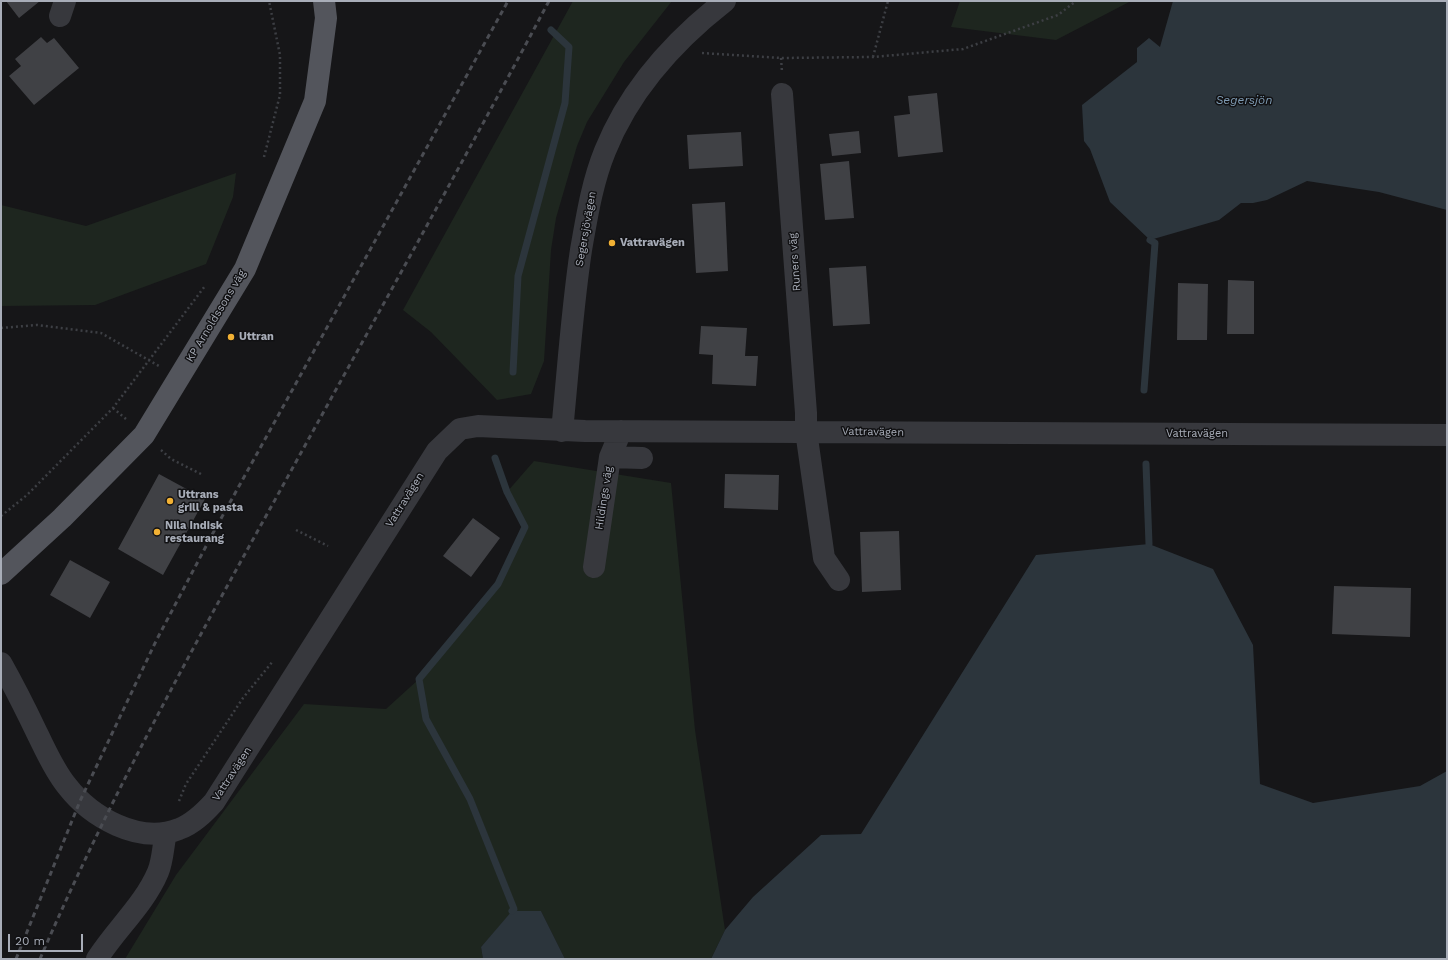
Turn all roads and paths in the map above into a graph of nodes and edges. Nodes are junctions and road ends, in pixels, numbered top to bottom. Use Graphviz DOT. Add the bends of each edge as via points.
graph roads {
  1 [pos="269,1"];
  2 [pos="324,1"];
  3 [pos="725,1"];
  4 [pos="888,1"];
  5 [pos="1076,1"];
  6 [pos="697,52"];
  7 [pos="873,57"];
  8 [pos="782,94"];
  9 [pos="264,158"];
  10 [pos="206,284"];
  11 [pos="1,328"];
  12 [pos="150,359"];
  13 [pos="177,379"];
  14 [pos="562,431"];
  15 [pos="621,431"];
  16 [pos="806,431"];
  17 [pos="1447,435"];
  18 [pos="610,457"];
  19 [pos="642,458"];
  20 [pos="171,459"];
  21 [pos="203,475"];
  22 [pos="1,516"];
  23 [pos="296,530"];
  24 [pos="328,546"];
  25 [pos="594,567"];
  26 [pos="1,574"];
  27 [pos="839,580"];
  28 [pos="278,655"];
  29 [pos="1,663"];
  30 [pos="166,833"];
  31 [pos="97,959"];
  1 -- 9 [label="path" via="280,55 280,95"];
  2 -- 13 [label="main road, KP Arnoldssons väg" via="326,18 315,101 245,269"];
  3 -- 14 [label="street, Segersjövägen" via="686,35 657,66 631,101 605,150 590,199 576,287"];
  4 -- 7 [label="path"];
  5 -- 7 [label="path" via="1058,15 963,49"];
  6 -- 7 [label="path" via="781,58"];
  8 -- 16 [label="street, Runers väg"];
  10 -- 12 [label="path"];
  11 -- 12 [label="path" via="37,325 101,333"];
  12 -- 13 [label="path"];
  12 -- 22 [label="path" via="108,414 27,495"];
  13 -- 26 [label="main road, KP Arnoldssons väg" via="144,435 62,518"];
  14 -- 15 [label="street, Vattravägen"];
  14 -- 30 [label="street, Vattravägen" via="472,427 460,429 437,451 214,802 190,823"];
  15 -- 16 [label="street, Vattravägen"];
  15 -- 18 [label="street, Hildings väg"];
  16 -- 17 [label="street, Vattravägen"];
  16 -- 27 [label="street, Runers väg" via="824,558"];
  18 -- 19 [label="street"];
  18 -- 25 [label="street, Hildings väg"];
  20 -- 21 [label="path"];
  23 -- 24 [label="path"];
  28 -- 30 [label="path" via="243,698 186,784"];
  29 -- 30 [label="street, Vattravägen" via="56,771 80,801 106,819 138,833"];
  30 -- 31 [label="street" via="159,870 145,898"];
}
